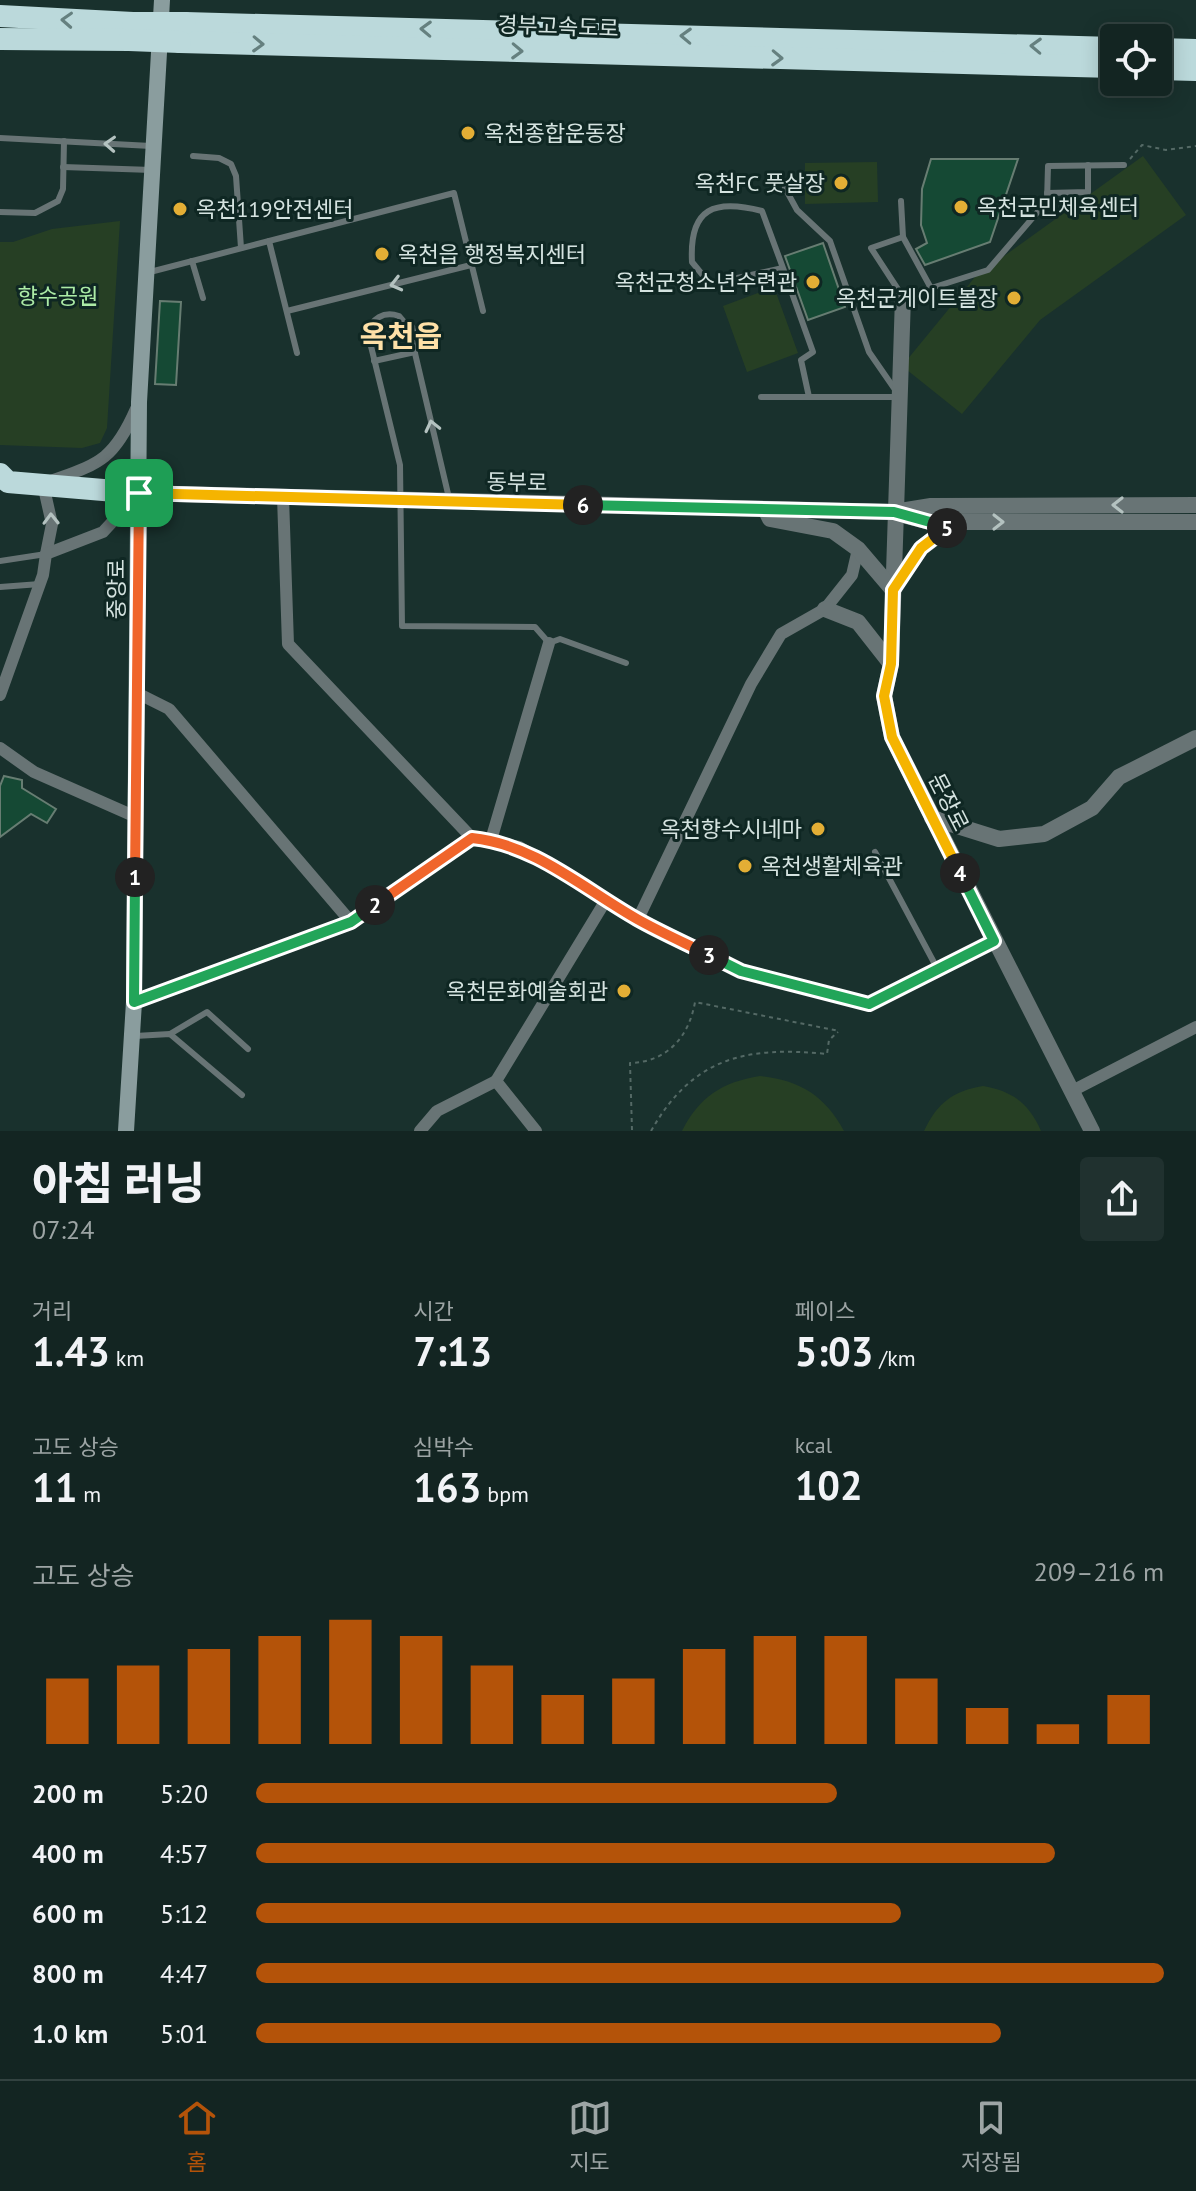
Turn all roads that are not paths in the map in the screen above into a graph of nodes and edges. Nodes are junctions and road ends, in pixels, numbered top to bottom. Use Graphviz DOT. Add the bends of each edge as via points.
graph roads {
  1 [pos="162,0"];
  2 [pos="0,16"];
  3 [pos="131,32"];
  4 [pos="182,32"];
  5 [pos="0,39"];
  6 [pos="1100,48"];
  7 [pos="1172,49"];
  8 [pos="1196,50"];
  9 [pos="1100,66"];
  10 [pos="1172,69"];
  11 [pos="1196,70"];
  12 [pos="0,138"];
  13 [pos="64,141"];
  14 [pos="155,146"];
  15 [pos="193,156"];
  16 [pos="1088,165"];
  17 [pos="1124,165"];
  18 [pos="63,167"];
  19 [pos="153,170"];
  20 [pos="785,188"];
  21 [pos="1047,193"];
  22 [pos="901,201"];
  23 [pos="0,212"];
  24 [pos="903,237"];
  25 [pos="269,241"];
  26 [pos="241,248"];
  27 [pos="192,261"];
  28 [pos="471,265"];
  29 [pos="783,268"];
  30 [pos="149,272"];
  31 [pos="932,290"];
  32 [pos="903,297"];
  33 [pos="203,298"];
  34 [pos="287,311"];
  35 [pos="483,311"];
  36 [pos="415,352"];
  37 [pos="297,353"];
  38 [pos="374,361"];
  39 [pos="761,397"];
  40 [pos="809,397"];
  41 [pos="900,397"];
  42 [pos="139,402"];
  43 [pos="3,482"];
  44 [pos="43,484"];
  45 [pos="139,493"];
  46 [pos="283,497"];
  47 [pos="403,501"];
  48 [pos="450,502"];
  49 [pos="1196,505"];
  50 [pos="766,509"];
  51 [pos="894,512"];
  52 [pos="956,522"];
  53 [pos="1196,522"];
  54 [pos="858,549"];
  55 [pos="46,554"];
  56 [pos="0,561"];
  57 [pos="40,583"];
  58 [pos="0,587"];
  59 [pos="893,590"];
  60 [pos="825,609"];
  61 [pos="549,643"];
  62 [pos="626,663"];
  63 [pos="891,664"];
  64 [pos="137,693"];
  65 [pos="0,695"];
  66 [pos="1196,738"];
  67 [pos="0,748"];
  68 [pos="136,817"];
  69 [pos="932,818"];
  70 [pos="472,838"];
  71 [pos="491,840"];
  72 [pos="875,852"];
  73 [pos="606,900"];
  74 [pos="638,919"];
  75 [pos="351,922"];
  76 [pos="994,941"];
  77 [pos="938,970"];
  78 [pos="134,1002"];
  79 [pos="1196,1027"];
  80 [pos="170,1034"];
  81 [pos="132,1036"];
  82 [pos="248,1049"];
  83 [pos="496,1081"];
  84 [pos="1072,1091"];
  85 [pos="242,1095"];
  86 [pos="131,1128"];
  87 [pos="420,1131"];
  88 [pos="536,1131"];
  89 [pos="1092,1131"];
  1 -- 14 [label="main road, 중앙로"];
  3 -- 2 [label="highway, 경부고속도로, one-way"];
  3 -- 4 [label="highway, 경부고속도로, bridge"];
  3 -- 5 [label="highway, 경부고속도로"];
  6 -- 4 [label="highway, 경부고속도로, one-way"];
  4 -- 9 [label="highway, 경부고속도로, one-way"];
  7 -- 8 [label="highway"];
  10 -- 11 [label="highway"];
  12 -- 13 [label="lane"];
  14 -- 13 [label="lane, one-way"];
  13 -- 18 [label="lane"];
  14 -- 19 [label="main road, 중앙로"];
  15 -- 26 [label="lane" via="231,164"];
  16 -- 17 [label="lane"];
  16 -- 21 [label="lane" via="1048,166"];
  16 -- 21 [label="lane" via="1088,192"];
  18 -- 19 [label="lane"];
  18 -- 23 [label="lane" via="58,201 48,209"];
  19 -- 30 [label="main road, 중앙로"];
  20 -- 41 [label="lane" via="797,210 830,241 869,352"];
  21 -- 31 [label="lane" via="1047,201 988,270"];
  22 -- 24 [label="lane"];
  24 -- 31 [label="lane"];
  24 -- 32 [label="lane" via="871,248"];
  25 -- 26 [label="lane"];
  25 -- 28 [label="lane" via="454,193"];
  25 -- 34 [label="lane"];
  26 -- 27 [label="lane"];
  27 -- 30 [label="lane"];
  27 -- 33 [label="lane"];
  28 -- 34 [label="lane, one-way"];
  28 -- 35 [label="lane"];
  29 -- 29 [label="lane" via="710,284 692,262 697,222 703,213 731,204 762,211"];
  29 -- 40 [label="lane" via="813,352 801,360"];
  30 -- 42 [label="main road, 중앙로"];
  31 -- 32 [label="lane"];
  32 -- 41 [label="street, 문장로"];
  34 -- 37 [label="lane"];
  36 -- 38 [label="lane"];
  36 -- 38 [label="lane" via="404,320 394,314 375,319 368,334"];
  48 -- 36 [label="lane, one-way"];
  38 -- 47 [label="lane" via="397,451"];
  39 -- 40 [label="lane"];
  40 -- 41 [label="lane"];
  41 -- 51 [label="street, 문장로"];
  42 -- 44 [label="street" via="110,454 93,466"];
  42 -- 45 [label="main road, 중앙로"];
  43 -- 44 [label="highway"];
  44 -- 45 [label="highway"];
  55 -- 44 [label="street, one-way" via="52,524"];
  45 -- 46 [label="street, 동부로"];
  45 -- 55 [label="street" via="103,532"];
  45 -- 64 [label="main road, 중앙로"];
  46 -- 47 [label="street, 동부로"];
  46 -- 70 [label="street" via="288,644"];
  47 -- 48 [label="street, 동부로"];
  47 -- 61 [label="lane" via="402,626 535,627"];
  48 -- 50 [label="street, 동부로"];
  49 -- 51 [label="street, 동부로, one-way" via="931,506"];
  50 -- 51 [label="street, 동부로"];
  50 -- 54 [label="street" via="770,519 833,531"];
  51 -- 52 [label="street, 동부로" via="930,522"];
  51 -- 59 [label="street, 문장로"];
  52 -- 53 [label="street, 동부로, one-way"];
  52 -- 59 [label="street" via="921,548"];
  54 -- 59 [label="street"];
  54 -- 60 [label="street" via="852,575"];
  55 -- 56 [label="lane"];
  55 -- 57 [label="street"];
  57 -- 58 [label="lane"];
  57 -- 65 [label="street"];
  59 -- 63 [label="street, 문장로"];
  60 -- 63 [label="street" via="858,622"];
  60 -- 74 [label="street" via="781,634 751,684"];
  61 -- 62 [label="lane" via="560,639"];
  61 -- 71 [label="street"];
  63 -- 69 [label="street, 문장로" via="884,696 892,737"];
  64 -- 68 [label="main road, 중앙로"];
  64 -- 75 [label="street" via="169,709"];
  66 -- 69 [label="street" via="1119,777 1092,808 1044,834 999,839"];
  67 -- 68 [label="street" via="34,772"];
  68 -- 78 [label="main road, 중앙로"];
  69 -- 76 [label="street, 문장로"];
  70 -- 71 [label="street"];
  70 -- 75 [label="street"];
  71 -- 73 [label="street" via="519,847"];
  72 -- 77 [label="lane"];
  73 -- 74 [label="street"];
  73 -- 83 [label="street"];
  74 -- 77 [label="street" via="741,971 869,1004"];
  75 -- 78 [label="street"];
  76 -- 77 [label="street"];
  76 -- 84 [label="street, 문장로"];
  78 -- 81 [label="main road, 중앙로"];
  79 -- 84 [label="street"];
  80 -- 81 [label="lane"];
  80 -- 82 [label="lane" via="207,1012"];
  80 -- 85 [label="lane"];
  81 -- 86 [label="main road, 중앙로"];
  83 -- 87 [label="street" via="437,1111"];
  83 -- 88 [label="street"];
  84 -- 89 [label="street, 문장로"];
}
